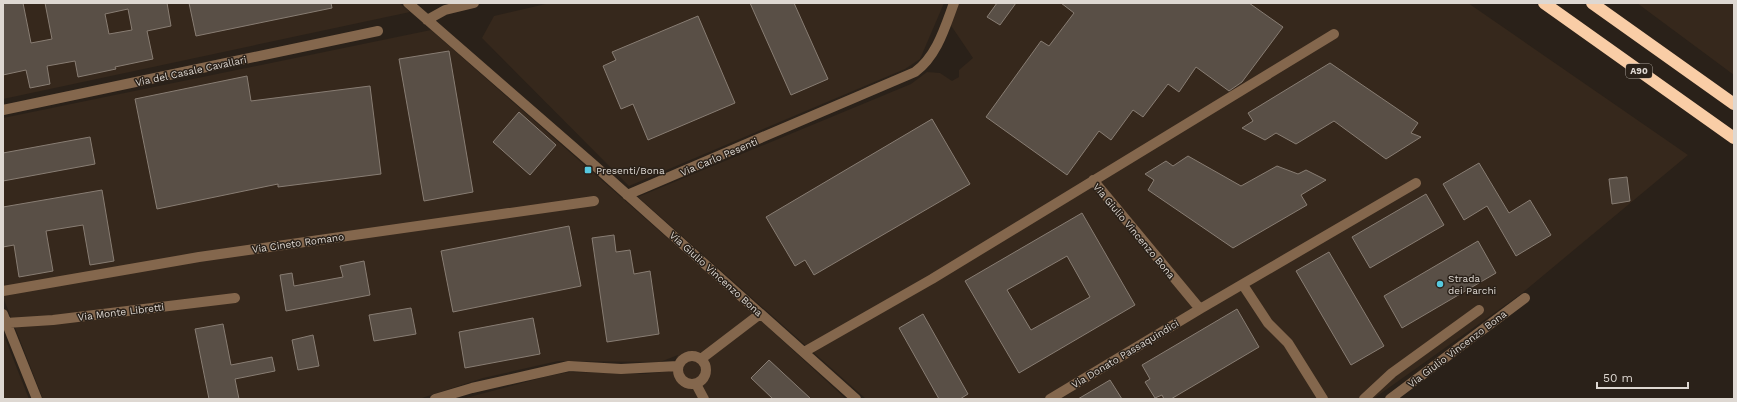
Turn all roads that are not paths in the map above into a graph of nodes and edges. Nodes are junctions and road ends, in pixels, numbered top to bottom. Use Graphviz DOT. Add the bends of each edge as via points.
graph roads {
  1 [pos="408,3"];
  2 [pos="474,3"];
  3 [pos="954,3"];
  4 [pos="1544,3"];
  5 [pos="1592,3"];
  6 [pos="427,20"];
  7 [pos="378,31"];
  8 [pos="1334,34"];
  9 [pos="1734,104"];
  10 [pos="3,110"];
  11 [pos="1734,138"];
  12 [pos="1093,180"];
  13 [pos="1416,183"];
  14 [pos="627,195"];
  15 [pos="594,201"];
  16 [pos="1243,285"];
  17 [pos="3,291"];
  18 [pos="235,298"];
  19 [pos="1525,298"];
  20 [pos="1200,309"];
  21 [pos="1479,310"];
  22 [pos="760,314"];
  23 [pos="4,320"];
  24 [pos="804,352"];
  25 [pos="701,359"];
  26 [pos="678,366"];
  27 [pos="696,384"];
  28 [pos="36,399"];
  29 [pos="434,399"];
  30 [pos="704,399"];
  31 [pos="856,399"];
  32 [pos="1050,399"];
  33 [pos="1323,399"];
  34 [pos="1364,399"];
  35 [pos="1390,399"];
  1 -- 6 [label="street"];
  2 -- 6 [label="street" via="445,10"];
  3 -- 14 [label="street, Via Carlo Pesenti" via="935,49 923,66 915,72"];
  4 -- 11 [label="highway, A90"];
  5 -- 9 [label="highway, A90"];
  6 -- 14 [label="street"];
  7 -- 10 [label="street, Via del Casale Cavallari"];
  8 -- 12 [label="street"];
  12 -- 20 [label="street, Via Giulio Vincenzo Bona"];
  12 -- 24 [label="street, Via Giulio Vincenzo Bona" via="932,279"];
  13 -- 16 [label="street"];
  14 -- 22 [label="street, Via Giulio Vincenzo Bona"];
  15 -- 17 [label="street, Via Cineto Romano" via="199,257"];
  16 -- 20 [label="street"];
  16 -- 33 [label="street" via="1268,323 1288,343"];
  18 -- 23 [label="street, Via Monte Libretti" via="53,320"];
  19 -- 35 [label="street, Via Giulio Vincenzo Bona"];
  20 -- 32 [label="street, Via Donato Passaquindici"];
  21 -- 34 [label="street" via="1392,374"];
  22 -- 24 [label="street, Via Giulio Vincenzo Bona"];
  22 -- 25 [label="street"];
  23 -- 28 [label="street"];
  24 -- 31 [label="street, Via Giulio Vincenzo Bona"];
  25 -- 26 [label="street" via="688,356"];
  25 -- 27 [label="street" via="706,366 705,375"];
  26 -- 27 [label="street" via="678,374 683,382"];
  26 -- 29 [label="street" via="621,369 568,366"];
  27 -- 30 [label="street"];
}
